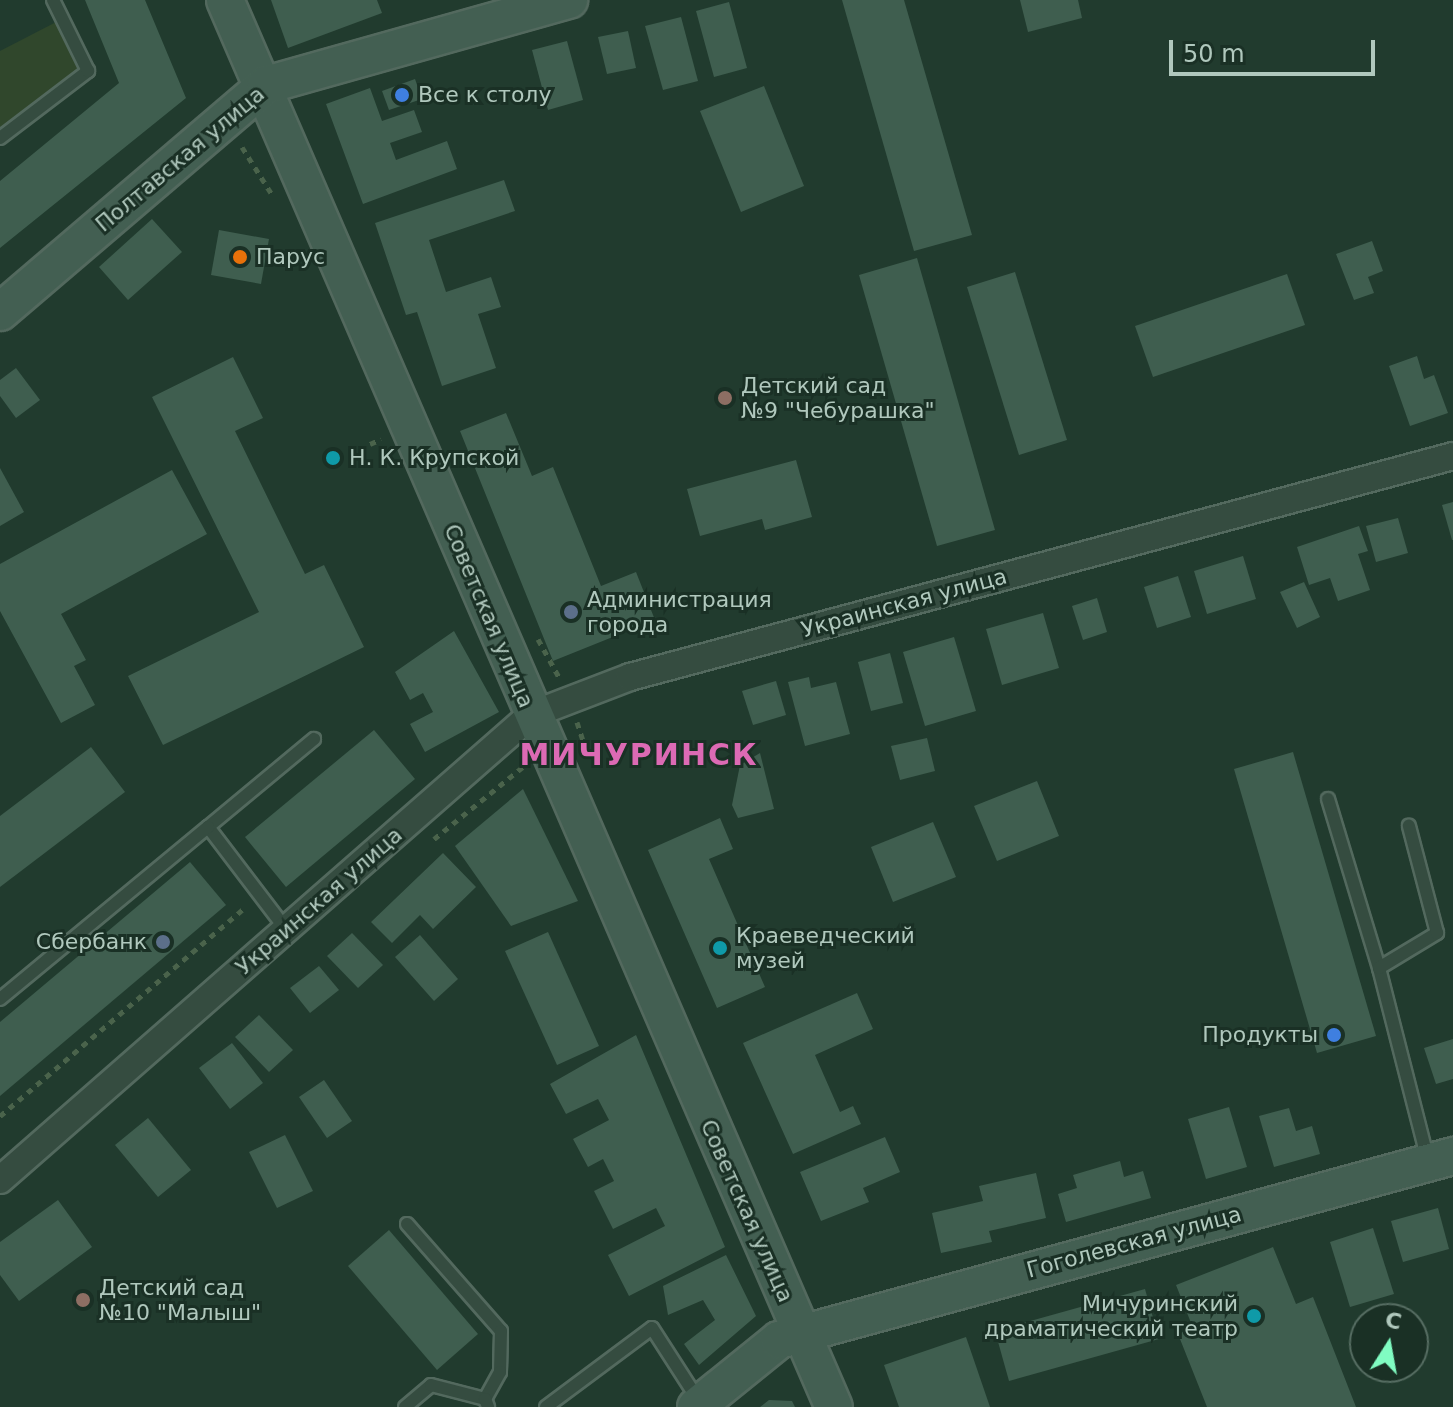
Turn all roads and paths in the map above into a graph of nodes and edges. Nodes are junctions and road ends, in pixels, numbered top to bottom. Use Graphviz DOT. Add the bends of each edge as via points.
graph roads {
  1 [pos="53,0"];
  2 [pos="225,0"];
  3 [pos="569,0"];
  4 [pos="266,85"];
  5 [pos="0,138"];
  6 [pos="0,312"];
  7 [pos="1453,456"];
  8 [pos="531,715"];
  9 [pos="314,739"];
  10 [pos="1328,799"];
  11 [pos="1409,826"];
  12 [pos="208,827"];
  13 [pos="260,895"];
  14 [pos="285,928"];
  15 [pos="1379,968"];
  16 [pos="0,999"];
  17 [pos="0,1116"];
  18 [pos="1441,1160"];
  19 [pos="0,1180"];
  20 [pos="407,1224"];
  21 [pos="800,1335"];
  22 [pos="487,1403"];
  23 [pos="698,1405"];
  24 [pos="405,1407"];
  25 [pos="546,1407"];
  26 [pos="834,1407"];
  1 -- 5 [label="lane" via="88,71"];
  2 -- 4 [label="main road, Советская улица"];
  3 -- 4 [label="main road, Полтавская улица"];
  4 -- 6 [label="main road, Полтавская улица"];
  4 -- 8 [label="main road, Советская улица"];
  7 -- 8 [label="street, Украинская улица" via="630,677"];
  8 -- 14 [label="street, Украинская улица"];
  8 -- 21 [label="main road, Советская улица"];
  9 -- 12 [label="lane"];
  10 -- 15 [label="lane"];
  11 -- 15 [label="lane" via="1437,933"];
  12 -- 13 [label="lane"];
  12 -- 16 [label="lane"];
  13 -- 14 [label="lane"];
  13 -- 17 [label="path"];
  14 -- 19 [label="street, Украинская улица"];
  15 -- 18 [label="lane"];
  18 -- 21 [label="main road, Гоголевская улица"];
  20 -- 22 [label="lane" via="501,1331 500,1372"];
  21 -- 23 [label="main road, Гоголевская улица" via="779,1340"];
  21 -- 26 [label="main road, Советская улица"];
  22 -- 24 [label="lane" via="431,1385"];
  23 -- 25 [label="lane" via="652,1328"];
}
